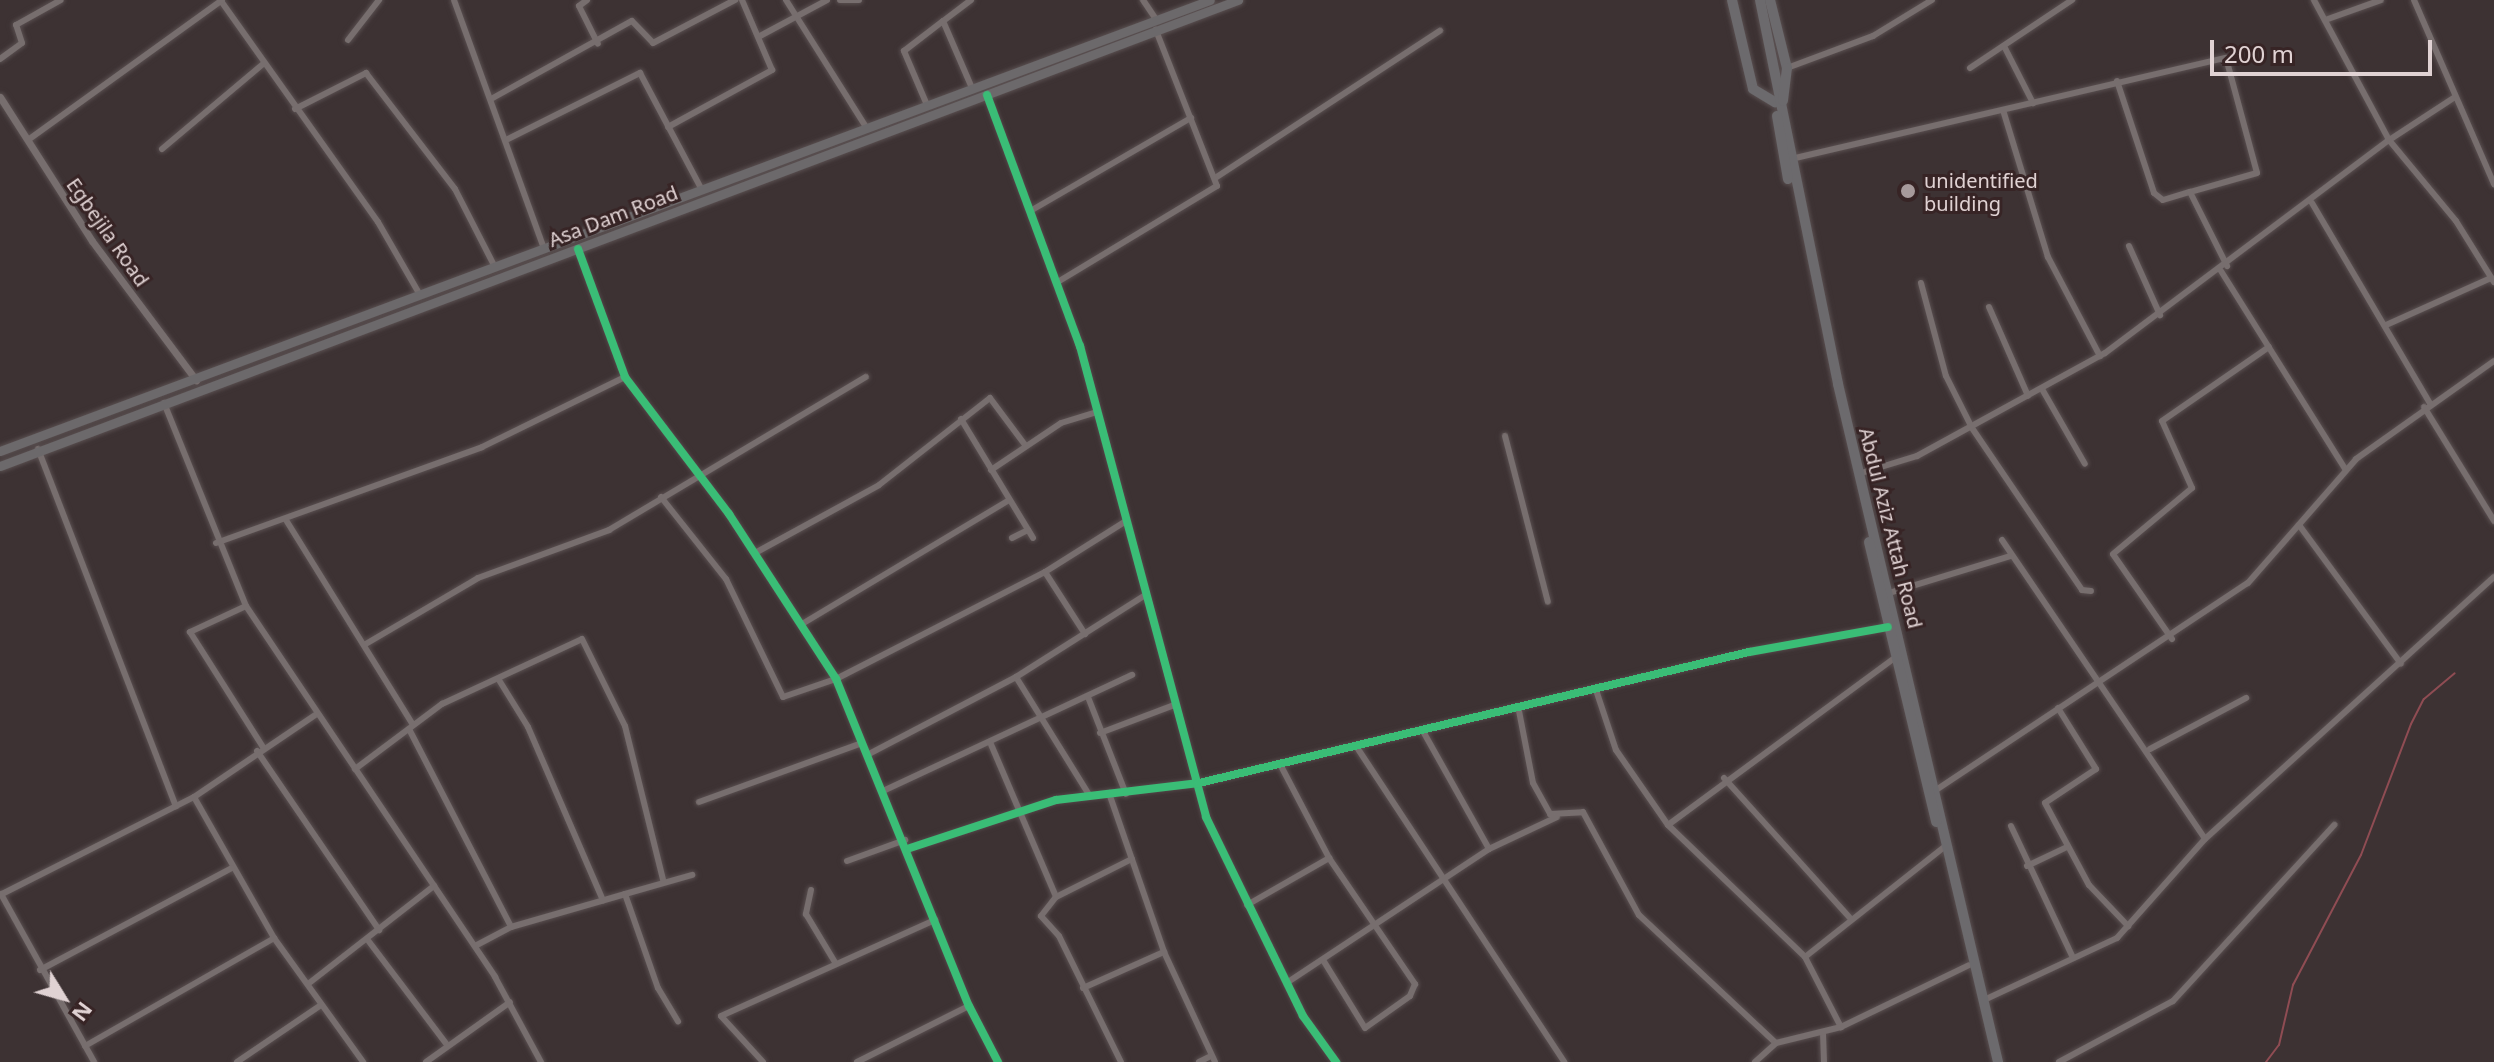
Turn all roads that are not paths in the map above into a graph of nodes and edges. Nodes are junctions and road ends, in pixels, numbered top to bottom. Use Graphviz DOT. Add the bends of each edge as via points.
graph roads {
  1 [pos="61,0"];
  2 [pos="222,0"];
  3 [pos="379,0"];
  4 [pos="454,0"];
  5 [pos="587,0"];
  6 [pos="735,0"];
  7 [pos="742,0"];
  8 [pos="786,0"];
  9 [pos="827,0"];
  10 [pos="840,0"];
  11 [pos="859,0"];
  12 [pos="971,0"];
  13 [pos="1143,0"];
  14 [pos="1238,0"];
  15 [pos="1732,0"];
  16 [pos="1758,0"];
  17 [pos="1771,0"];
  18 [pos="1932,0"];
  19 [pos="2072,0"];
  20 [pos="2314,0"];
  21 [pos="2381,0"];
  22 [pos="2414,0"];
  23 [pos="963,2"];
  24 [pos="1207,4"];
  25 [pos="795,15"];
  26 [pos="1155,18"];
  27 [pos="2328,19"];
  28 [pos="943,21"];
  29 [pos="1156,30"];
  30 [pos="1440,31"];
  31 [pos="758,37"];
  32 [pos="348,40"];
  33 [pos="598,44"];
  34 [pos="2005,48"];
  35 [pos="0,59"];
  36 [pos="263,64"];
  37 [pos="1787,68"];
  38 [pos="1970,68"];
  39 [pos="2117,81"];
  40 [pos="972,88"];
  41 [pos="987,95"];
  42 [pos="0,97"];
  43 [pos="2455,97"];
  44 [pos="491,99"];
  45 [pos="2033,103"];
  46 [pos="927,105"];
  47 [pos="1778,106"];
  48 [pos="295,109"];
  49 [pos="2003,110"];
  50 [pos="1191,118"];
  51 [pos="668,127"];
  52 [pos="866,127"];
  53 [pos="508,139"];
  54 [pos="28,140"];
  55 [pos="2389,140"];
  56 [pos="162,149"];
  57 [pos="1791,159"];
  58 [pos="1215,178"];
  59 [pos="2494,184"];
  60 [pos="701,188"];
  61 [pos="2190,192"];
  62 [pos="2312,203"];
  63 [pos="1032,210"];
  64 [pos="638,213"];
  65 [pos="641,225"];
  66 [pos="2129,246"];
  67 [pos="544,248"];
  68 [pos="578,249"];
  69 [pos="495,267"];
  70 [pos="2224,269"];
  71 [pos="2493,280"];
  72 [pos="1056,283"];
  73 [pos="1921,283"];
  74 [pos="420,295"];
  75 [pos="1989,307"];
  76 [pos="2160,315"];
  77 [pos="2386,325"];
  78 [pos="2269,347"];
  79 [pos="2100,356"];
  80 [pos="2494,361"];
  81 [pos="625,377"];
  82 [pos="866,377"];
  83 [pos="196,380"];
  84 [pos="2042,389"];
  85 [pos="2028,396"];
  86 [pos="164,403"];
  87 [pos="2427,405"];
  88 [pos="1097,412"];
  89 [pos="961,419"];
  90 [pos="1972,428"];
  91 [pos="1505,436"];
  92 [pos="1025,445"];
  93 [pos="38,449"];
  94 [pos="0,451"];
  95 [pos="2085,464"];
  96 [pos="0,466"];
  97 [pos="991,470"];
  98 [pos="2346,470"];
  99 [pos="694,474"];
  100 [pos="1858,474"];
  101 [pos="661,497"];
  102 [pos="1009,500"];
  103 [pos="286,520"];
  104 [pos="1126,521"];
  105 [pos="2494,521"];
  106 [pos="2299,525"];
  107 [pos="1028,530"];
  108 [pos="1012,538"];
  109 [pos="1033,538"];
  110 [pos="2002,540"];
  111 [pos="216,543"];
  112 [pos="755,553"];
  113 [pos="2011,556"];
  114 [pos="1045,572"];
  115 [pos="2494,577"];
  116 [pos="2091,591"];
  117 [pos="1889,593"];
  118 [pos="1145,595"];
  119 [pos="1548,602"];
  120 [pos="246,606"];
  121 [pos="802,624"];
  122 [pos="1888,627"];
  123 [pos="1085,634"];
  124 [pos="2172,639"];
  125 [pos="364,645"];
  126 [pos="1900,654"];
  127 [pos="2401,664"];
  128 [pos="1132,675"];
  129 [pos="1016,677"];
  130 [pos="836,679"];
  131 [pos="499,680"];
  132 [pos="2102,681"];
  133 [pos="1597,693"];
  134 [pos="1088,697"];
  135 [pos="2246,698"];
  136 [pos="1174,705"];
  137 [pos="2058,708"];
  138 [pos="1519,711"];
  139 [pos="315,715"];
  140 [pos="1039,717"];
  141 [pos="411,727"];
  142 [pos="1100,733"];
  143 [pos="1424,733"];
  144 [pos="990,742"];
  145 [pos="862,743"];
  146 [pos="260,749"];
  147 [pos="1358,749"];
  148 [pos="2150,749"];
  149 [pos="867,755"];
  150 [pos="1281,766"];
  151 [pos="355,769"];
  152 [pos="1724,778"];
  153 [pos="1199,783"];
  154 [pos="1936,790"];
  155 [pos="883,791"];
  156 [pos="1088,793"];
  157 [pos="1109,793"];
  158 [pos="1126,794"];
  159 [pos="194,797"];
  160 [pos="699,802"];
  161 [pos="176,806"];
  162 [pos="1020,808"];
  163 [pos="1557,817"];
  164 [pos="1668,825"];
  165 [pos="2334,825"];
  166 [pos="2011,826"];
  167 [pos="2205,839"];
  168 [pos="905,840"];
  169 [pos="1944,845"];
  170 [pos="2067,847"];
  171 [pos="910,848"];
  172 [pos="1489,849"];
  173 [pos="1329,858"];
  174 [pos="1132,859"];
  175 [pos="847,861"];
  176 [pos="2027,866"];
  177 [pos="232,868"];
  178 [pos="692,875"];
  179 [pos="663,880"];
  180 [pos="1441,881"];
  181 [pos="434,886"];
  182 [pos="811,890"];
  183 [pos="1,894"];
  184 [pos="625,894"];
  185 [pos="1056,897"];
  186 [pos="603,900"];
  187 [pos="1247,905"];
  188 [pos="1849,917"];
  189 [pos="935,920"];
  190 [pos="1380,923"];
  191 [pos="2128,926"];
  192 [pos="511,927"];
  193 [pos="379,930"];
  194 [pos="274,938"];
  195 [pos="367,939"];
  196 [pos="475,946"];
  197 [pos="1164,952"];
  198 [pos="1805,957"];
  199 [pos="2073,958"];
  200 [pos="1323,960"];
  201 [pos="836,964"];
  202 [pos="1969,965"];
  203 [pos="40,970"];
  204 [pos="1288,982"];
  205 [pos="308,984"];
  206 [pos="1083,988"];
  207 [pos="1984,1000"];
  208 [pos="510,1002"];
  209 [pos="321,1005"];
  210 [pos="969,1006"];
  211 [pos="678,1021"];
  212 [pos="1841,1027"];
  213 [pos="1823,1033"];
  214 [pos="1776,1043"];
  215 [pos="85,1046"];
  216 [pos="448,1046"];
  217 [pos="1213,1059"];
  218 [pos="94,1062"];
  219 [pos="237,1062"];
  220 [pos="363,1062"];
  221 [pos="426,1062"];
  222 [pos="541,1062"];
  223 [pos="763,1062"];
  224 [pos="857,1062"];
  225 [pos="998,1062"];
  226 [pos="1121,1062"];
  227 [pos="1199,1062"];
  228 [pos="1336,1062"];
  229 [pos="1564,1062"];
  230 [pos="1755,1062"];
  231 [pos="1824,1062"];
  232 [pos="1992,1062"];
  233 [pos="1998,1062"];
  234 [pos="2059,1062"];
  1 -- 35 [label="street" via="16,25 22,43"];
  2 -- 36 [label="street"];
  2 -- 54 [label="street"];
  3 -- 32 [label="street"];
  4 -- 44 [label="street"];
  5 -- 33 [label="street" via="579,6"];
  6 -- 33 [label="street" via="657,42 635,20"];
  7 -- 31 [label="street"];
  8 -- 25 [label="street"];
  9 -- 25 [label="street"];
  10 -- 11 [label="street"];
  12 -- 23 [label="street"];
  13 -- 26 [label="street"];
  14 -- 24 [label="main road, Asa Dam Road"];
  15 -- 47 [label="highway" via="1753,89"];
  16 -- 47 [label="highway, Abdul Aziz Attah Road"];
  17 -- 37 [label="highway"];
  18 -- 37 [label="street" via="1873,36"];
  19 -- 34 [label="street"];
  20 -- 27 [label="street"];
  21 -- 27 [label="street"];
  22 -- 43 [label="street"];
  23 -- 28 [label="street"];
  24 -- 26 [label="main road, Asa Dam Road"];
  24 -- 29 [label="main road, Asa Dam Road"];
  25 -- 31 [label="street"];
  25 -- 52 [label="street"];
  26 -- 40 [label="main road, Asa Dam Road"];
  27 -- 55 [label="street"];
  28 -- 40 [label="street"];
  28 -- 46 [label="street" via="904,51"];
  29 -- 41 [label="main road, Asa Dam Road"];
  29 -- 50 [label="street"];
  30 -- 58 [label="street"];
  31 -- 51 [label="street" via="772,70"];
  33 -- 44 [label="street"];
  34 -- 38 [label="street"];
  34 -- 45 [label="street"];
  36 -- 48 [label="street"];
  36 -- 56 [label="street"];
  37 -- 47 [label="highway"];
  39 -- 45 [label="street"];
  39 -- 61 [label="street" via="2154,193 2163,200"];
  39 -- 61 [label="street" via="2218,57 2230,61 2257,173"];
  40 -- 46 [label="main road, Asa Dam Road"];
  41 -- 63 [label="street"];
  41 -- 65 [label="main road, Asa Dam Road"];
  42 -- 54 [label="street, Egbejila Road"];
  43 -- 55 [label="street"];
  43 -- 59 [label="street"];
  44 -- 53 [label="street"];
  45 -- 49 [label="street"];
  46 -- 52 [label="main road, Asa Dam Road"];
  47 -- 57 [label="highway, Abdul Aziz Attah Road"];
  47 -- 122 [label="highway, Abdul Aziz Attah Road"];
  48 -- 69 [label="street" via="366,73 455,189"];
  48 -- 74 [label="street" via="378,222"];
  49 -- 57 [label="street"];
  49 -- 79 [label="street" via="2048,257"];
  50 -- 58 [label="street"];
  50 -- 63 [label="street"];
  51 -- 53 [label="street" via="640,73"];
  51 -- 60 [label="street"];
  52 -- 60 [label="main road, Asa Dam Road"];
  53 -- 67 [label="street"];
  54 -- 83 [label="street, Egbejila Road" via="92,241"];
  55 -- 62 [label="street"];
  55 -- 71 [label="street"];
  57 -- 100 [label="highway, Abdul Aziz Attah Road"];
  58 -- 72 [label="street" via="1216,189"];
  60 -- 64 [label="main road, Asa Dam Road"];
  61 -- 70 [label="street"];
  62 -- 70 [label="street"];
  62 -- 77 [label="street"];
  63 -- 72 [label="street"];
  64 -- 65 [label="main road"];
  64 -- 67 [label="main road, Asa Dam Road"];
  65 -- 68 [label="main road, Asa Dam Road"];
  66 -- 76 [label="street"];
  67 -- 69 [label="main road, Asa Dam Road"];
  68 -- 81 [label="street"];
  68 -- 86 [label="main road, Asa Dam Road"];
  69 -- 74 [label="main road, Asa Dam Road"];
  70 -- 76 [label="street"];
  70 -- 78 [label="street"];
  71 -- 77 [label="street"];
  72 -- 88 [label="street"];
  73 -- 90 [label="street" via="1946,376"];
  74 -- 83 [label="main road, Asa Dam Road"];
  75 -- 85 [label="street"];
  76 -- 79 [label="street"];
  77 -- 87 [label="street"];
  78 -- 98 [label="street"];
  78 -- 124 [label="street" via="2159,425 2192,488 2113,554"];
  79 -- 84 [label="street"];
  80 -- 87 [label="street"];
  81 -- 99 [label="street"];
  81 -- 103 [label="street" via="506,437"];
  82 -- 99 [label="street"];
  83 -- 94 [label="main road, Asa Dam Road"];
  84 -- 85 [label="street"];
  84 -- 95 [label="street"];
  85 -- 90 [label="street"];
  86 -- 93 [label="main road, Asa Dam Road"];
  86 -- 111 [label="street"];
  87 -- 98 [label="street"];
  87 -- 105 [label="street"];
  88 -- 92 [label="street"];
  88 -- 104 [label="street"];
  89 -- 92 [label="street" via="998,399"];
  89 -- 97 [label="street"];
  89 -- 112 [label="street" via="879,485"];
  90 -- 100 [label="street"];
  90 -- 116 [label="street" via="2082,590"];
  91 -- 119 [label="street"];
  92 -- 97 [label="street"];
  93 -- 96 [label="main road, Asa Dam Road"];
  93 -- 161 [label="street"];
  97 -- 102 [label="street"];
  98 -- 106 [label="street"];
  99 -- 101 [label="street"];
  99 -- 112 [label="street"];
  100 -- 117 [label="highway, Abdul Aziz Attah Road"];
  101 -- 125 [label="street" via="609,530 478,578"];
  101 -- 130 [label="street" via="726,579 783,697"];
  102 -- 107 [label="street"];
  102 -- 121 [label="street"];
  103 -- 111 [label="street"];
  103 -- 125 [label="street"];
  104 -- 114 [label="street"];
  104 -- 118 [label="street"];
  106 -- 124 [label="street" via="2259,573"];
  106 -- 127 [label="street"];
  107 -- 108 [label="street"];
  107 -- 109 [label="street"];
  110 -- 113 [label="street"];
  111 -- 120 [label="street"];
  112 -- 121 [label="street"];
  113 -- 117 [label="street"];
  113 -- 132 [label="street"];
  114 -- 123 [label="street"];
  114 -- 130 [label="street"];
  115 -- 127 [label="street"];
  117 -- 126 [label="highway, Abdul Aziz Attah Road"];
  118 -- 123 [label="street"];
  118 -- 136 [label="street"];
  120 -- 139 [label="street"];
  120 -- 146 [label="street" via="190,632"];
  121 -- 130 [label="street"];
  122 -- 126 [label="highway, Abdul Aziz Attah Road"];
  122 -- 133 [label="street" via="1749,652"];
  123 -- 129 [label="street"];
  124 -- 132 [label="street"];
  125 -- 141 [label="street"];
  126 -- 152 [label="street"];
  126 -- 154 [label="highway, Abdul Aziz Attah Road"];
  126 -- 169 [label="highway, Abdul Aziz Attah Road"];
  127 -- 167 [label="street"];
  128 -- 134 [label="street"];
  129 -- 140 [label="street"];
  129 -- 149 [label="street"];
  130 -- 145 [label="street"];
  131 -- 141 [label="street" via="442,704"];
  131 -- 179 [label="street" via="582,639 625,726"];
  131 -- 186 [label="street" via="528,727"];
  132 -- 137 [label="street"];
  132 -- 148 [label="street"];
  133 -- 138 [label="street"];
  133 -- 164 [label="street" via="1616,750"];
  134 -- 140 [label="street"];
  134 -- 142 [label="street"];
  135 -- 148 [label="street"];
  136 -- 142 [label="street"];
  136 -- 153 [label="street"];
  137 -- 154 [label="street"];
  137 -- 170 [label="street" via="2096,769 2045,800"];
  138 -- 143 [label="street"];
  138 -- 163 [label="street" via="1533,783"];
  139 -- 146 [label="street"];
  139 -- 151 [label="street"];
  140 -- 144 [label="street"];
  140 -- 156 [label="street"];
  141 -- 151 [label="street"];
  141 -- 192 [label="street"];
  142 -- 158 [label="street"];
  143 -- 147 [label="street"];
  143 -- 172 [label="street"];
  144 -- 155 [label="street"];
  144 -- 162 [label="street"];
  145 -- 149 [label="street"];
  145 -- 160 [label="street"];
  146 -- 159 [label="street"];
  146 -- 193 [label="street"];
  147 -- 150 [label="street"];
  147 -- 180 [label="street"];
  148 -- 167 [label="street"];
  149 -- 155 [label="street"];
  150 -- 153 [label="street"];
  150 -- 173 [label="street"];
  151 -- 181 [label="street"];
  152 -- 164 [label="street"];
  152 -- 188 [label="street"];
  153 -- 158 [label="street"];
  153 -- 187 [label="street" via="1226,866"];
  154 -- 169 [label="highway, Abdul Aziz Attah Road"];
  155 -- 168 [label="street"];
  156 -- 157 [label="street"];
  156 -- 162 [label="street"];
  157 -- 158 [label="street"];
  157 -- 174 [label="street"];
  159 -- 161 [label="street"];
  159 -- 177 [label="street"];
  161 -- 183 [label="street"];
  162 -- 171 [label="street"];
  162 -- 185 [label="street"];
  163 -- 172 [label="street"];
  163 -- 214 [label="street" via="1583,812 1639,915"];
  164 -- 198 [label="street"];
  165 -- 234 [label="street" via="2173,1001"];
  166 -- 176 [label="street"];
  167 -- 191 [label="street"];
  168 -- 171 [label="street"];
  168 -- 175 [label="street"];
  169 -- 188 [label="street"];
  169 -- 202 [label="highway, Abdul Aziz Attah Road"];
  169 -- 207 [label="highway, Abdul Aziz Attah Road"];
  170 -- 176 [label="street"];
  170 -- 191 [label="street" via="2089,885"];
  171 -- 189 [label="street"];
  172 -- 180 [label="street"];
  173 -- 187 [label="street"];
  173 -- 190 [label="street"];
  174 -- 185 [label="street"];
  174 -- 197 [label="street"];
  176 -- 199 [label="street"];
  177 -- 194 [label="street"];
  177 -- 203 [label="street"];
  178 -- 179 [label="street"];
  179 -- 184 [label="street"];
  180 -- 190 [label="street"];
  180 -- 229 [label="street" via="1503,962"];
  181 -- 193 [label="street"];
  181 -- 196 [label="street"];
  182 -- 201 [label="street" via="806,914"];
  183 -- 203 [label="street"];
  184 -- 186 [label="street"];
  184 -- 211 [label="street" via="658,988"];
  185 -- 206 [label="street" via="1041,916"];
  186 -- 192 [label="street"];
  187 -- 204 [label="street"];
  188 -- 198 [label="street"];
  189 -- 201 [label="street"];
  189 -- 210 [label="street"];
  190 -- 200 [label="street"];
  190 -- 200 [label="street" via="1415,984 1371,1028 1360,1024"];
  191 -- 199 [label="street"];
  192 -- 196 [label="street"];
  193 -- 195 [label="street"];
  194 -- 205 [label="street"];
  194 -- 215 [label="street"];
  195 -- 205 [label="street"];
  195 -- 216 [label="street"];
  196 -- 208 [label="street"];
  197 -- 206 [label="street"];
  197 -- 217 [label="street"];
  198 -- 212 [label="street"];
  199 -- 207 [label="street"];
  200 -- 204 [label="street"];
  201 -- 223 [label="street" via="721,1016"];
  202 -- 212 [label="street"];
  202 -- 232 [label="highway, Abdul Aziz Attah Road"];
  203 -- 215 [label="street"];
  204 -- 228 [label="street"];
  205 -- 209 [label="street"];
  206 -- 226 [label="street"];
  207 -- 233 [label="highway, Abdul Aziz Attah Road"];
  208 -- 216 [label="street"];
  208 -- 222 [label="street"];
  209 -- 219 [label="street"];
  209 -- 220 [label="street"];
  210 -- 224 [label="street"];
  210 -- 225 [label="street"];
  212 -- 213 [label="street"];
  213 -- 214 [label="street"];
  213 -- 231 [label="street"];
  214 -- 230 [label="street"];
  215 -- 218 [label="street"];
  216 -- 221 [label="street"];
  217 -- 227 [label="street"];
}
